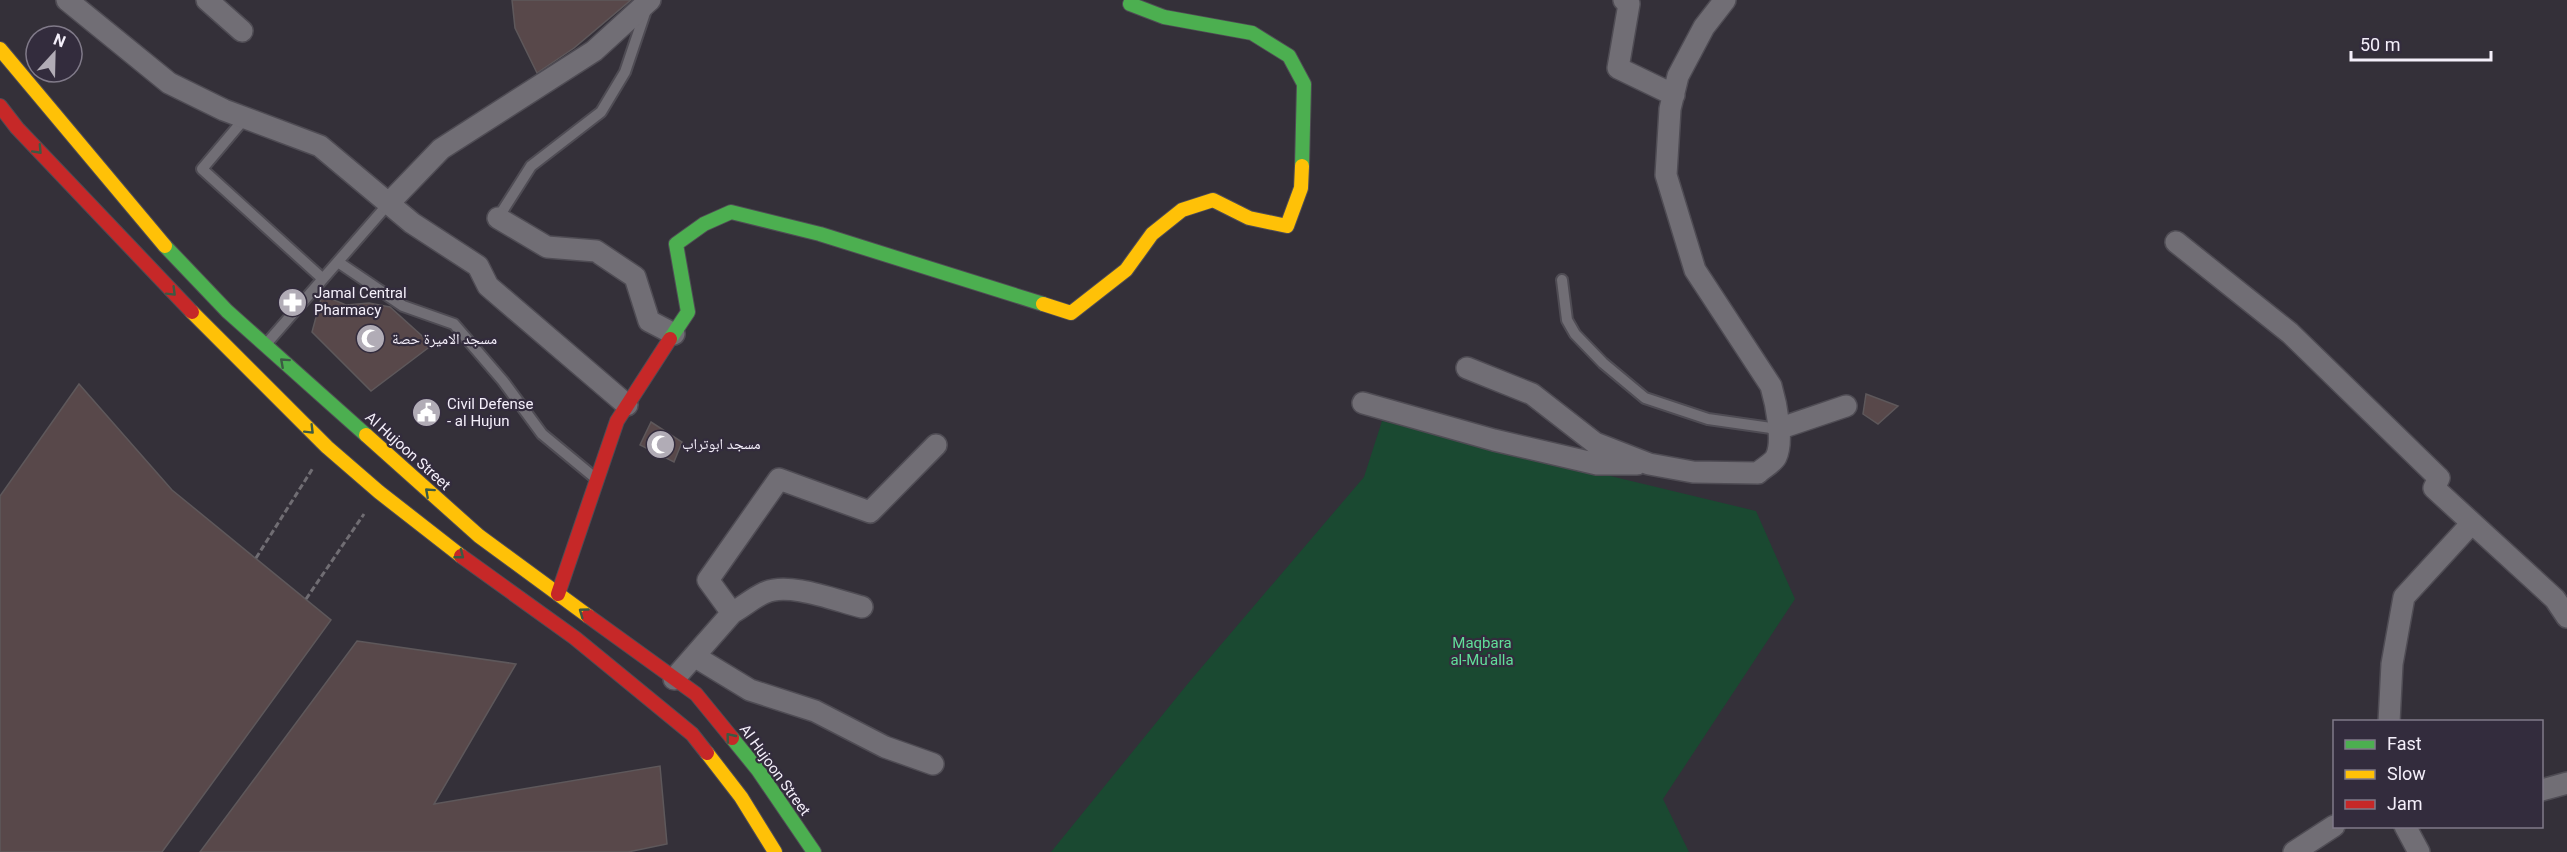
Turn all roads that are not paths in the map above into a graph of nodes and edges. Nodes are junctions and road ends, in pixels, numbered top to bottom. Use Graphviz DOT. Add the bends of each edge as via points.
graph roads {
  1 [pos="67,0"];
  2 [pos="207,0"];
  3 [pos="1132,0"];
  4 [pos="1624,0"];
  5 [pos="1725,0"];
  6 [pos="649,2"];
  7 [pos="242,31"];
  8 [pos="0,49"];
  9 [pos="1674,95"];
  10 [pos="0,106"];
  11 [pos="245,118"];
  12 [pos="388,203"];
  13 [pos="498,218"];
  14 [pos="2176,242"];
  15 [pos="338,262"];
  16 [pos="323,279"];
  17 [pos="1562,280"];
  18 [pos="674,334"];
  19 [pos="266,345"];
  20 [pos="1467,368"];
  21 [pos="1364,403"];
  22 [pos="627,405"];
  23 [pos="1846,406"];
  24 [pos="1778,429"];
  25 [pos="936,445"];
  26 [pos="1649,464"];
  27 [pos="598,480"];
  28 [pos="2472,523"];
  29 [pos="2567,584"];
  30 [pos="2545,590"];
  31 [pos="558,594"];
  32 [pos="862,607"];
  33 [pos="732,614"];
  34 [pos="2567,617"];
  35 [pos="694,656"];
  36 [pos="674,679"];
  37 [pos="2389,720"];
  38 [pos="933,764"];
  39 [pos="2567,783"];
  40 [pos="2543,789"];
  41 [pos="2333,827"];
  42 [pos="2406,828"];
  43 [pos="775,852"];
  44 [pos="814,852"];
  45 [pos="2294,852"];
  46 [pos="2419,852"];
  1 -- 11 [label="street" via="169,83"];
  2 -- 7 [label="street"];
  3 -- 18 [label="main road" via="1130,4 1164,17 1252,33 1289,56 1304,84 1301,188 1287,226 1249,218 1213,200 1182,210 1152,234 1126,270 1071,313 820,234 731,212 704,224 676,244 688,312"];
  4 -- 9 [label="street" via="1629,4 1618,68"];
  5 -- 9 [label="street" via="1704,27 1678,76"];
  6 -- 12 [label="street" via="594,51 441,149"];
  6 -- 13 [label="lane" via="625,72 601,112 531,166"];
  8 -- 19 [label="main road, Al Hujoon Street" via="156,237 227,311"];
  9 -- 24 [label="street" via="1666,175 1695,270 1771,386 1778,406"];
  10 -- 43 [label="main road, one-way" via="161,281 327,447 379,492 575,638 692,734 741,797"];
  11 -- 12 [label="street" via="320,146"];
  11 -- 16 [label="lane" via="202,169"];
  12 -- 15 [label="lane"];
  12 -- 22 [label="street" via="478,266 488,286"];
  13 -- 18 [label="street" via="547,247 596,251 635,277 649,321"];
  14 -- 28 [label="street" via="2298,341 2439,478 2434,488"];
  15 -- 16 [label="lane"];
  15 -- 27 [label="lane" via="403,306 454,324 542,434"];
  16 -- 19 [label="lane"];
  17 -- 24 [label="lane" via="1567,320 1575,334 1645,398 1708,419"];
  18 -- 22 [label="main road"];
  31 -- 19 [label="main road, Al Hujoon Street, one-way" via="479,536"];
  20 -- 26 [label="street" via="1532,394 1595,443"];
  21 -- 26 [label="street" via="1597,464"];
  22 -- 27 [label="main road" via="617,421"];
  23 -- 24 [label="street"];
  24 -- 26 [label="street" via="1775,458 1758,473 1693,472"];
  25 -- 33 [label="street" via="870,512 779,479 708,580"];
  27 -- 31 [label="main road"];
  28 -- 30 [label="street"];
  28 -- 37 [label="street" via="2404,597 2392,664"];
  29 -- 30 [label="street"];
  30 -- 34 [label="street"];
  36 -- 31 [label="main road, Al Hujoon Street, one-way"];
  32 -- 33 [label="street" via="805,592 775,589"];
  33 -- 35 [label="street"];
  35 -- 36 [label="street"];
  35 -- 38 [label="street" via="750,690 815,711 885,747"];
  44 -- 36 [label="main road, Al Hujoon Street, one-way" via="751,762 696,694"];
  39 -- 40 [label="street"];
  41 -- 45 [label="street"];
  42 -- 46 [label="street"];
}
